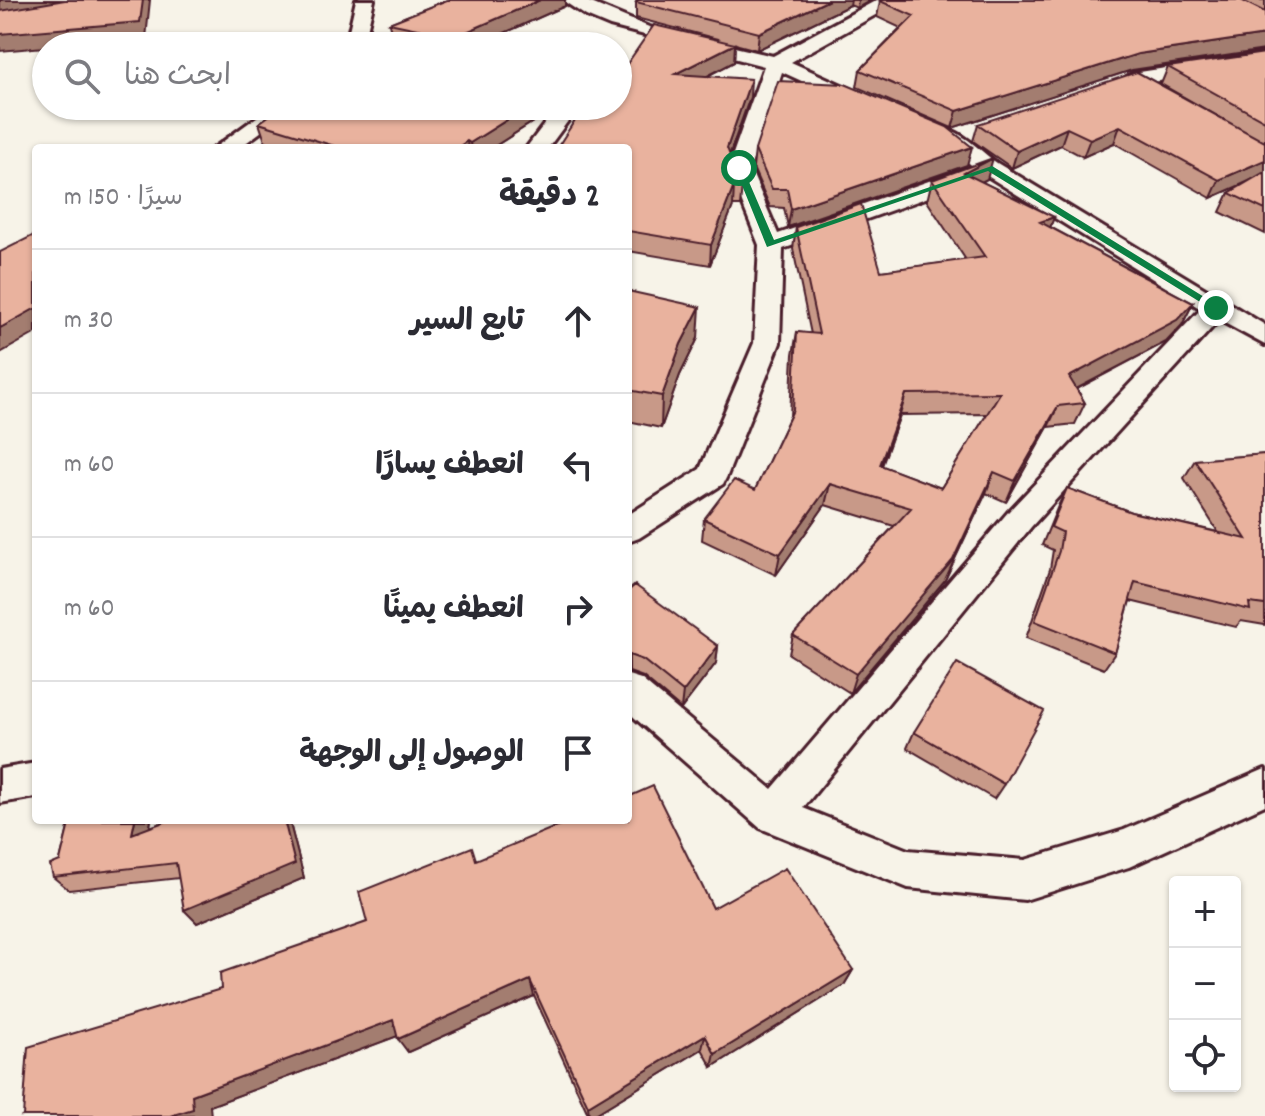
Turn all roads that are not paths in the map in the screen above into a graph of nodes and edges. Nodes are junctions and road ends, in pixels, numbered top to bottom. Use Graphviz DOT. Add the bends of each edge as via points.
graph roads {
  1 [pos="365,0"];
  2 [pos="571,0"];
  3 [pos="905,0"];
  4 [pos="621,23"];
  5 [pos="355,32"];
  6 [pos="616,32"];
  7 [pos="1265,59"];
  8 [pos="775,63"];
  9 [pos="1159,94"];
  10 [pos="877,107"];
  11 [pos="266,120"];
  12 [pos="558,120"];
  13 [pos="921,126"];
  14 [pos="981,129"];
  15 [pos="951,138"];
  16 [pos="231,144"];
  17 [pos="540,144"];
  18 [pos="989,168"];
  19 [pos="771,245"];
  20 [pos="1216,308"];
  21 [pos="1265,337"];
  22 [pos="632,527"];
  23 [pos="632,693"];
  24 [pos="32,781"];
  25 [pos="0,786"];
  26 [pos="1265,786"];
  27 [pos="774,815"];
  1 -- 5 [label="street"];
  2 -- 4 [label="street"];
  3 -- 8 [label="street" via="883,4"];
  4 -- 6 [label="street"];
  4 -- 8 [label="street"];
  7 -- 9 [label="street" via="1125,81"];
  8 -- 10 [label="street"];
  8 -- 19 [label="street" via="739,168"];
  11 -- 16 [label="street"];
  12 -- 17 [label="street"];
  13 -- 15 [label="street"];
  14 -- 15 [label="street"];
  15 -- 18 [label="street"];
  18 -- 19 [label="street"];
  18 -- 20 [label="street"];
  19 -- 22 [label="street" via="767,343 712,476"];
  20 -- 21 [label="street"];
  20 -- 27 [label="street" via="1020,519"];
  23 -- 27 [label="street"];
  24 -- 25 [label="street"];
  26 -- 27 [label="street" via="1129,848 1025,880 908,869"];
}
